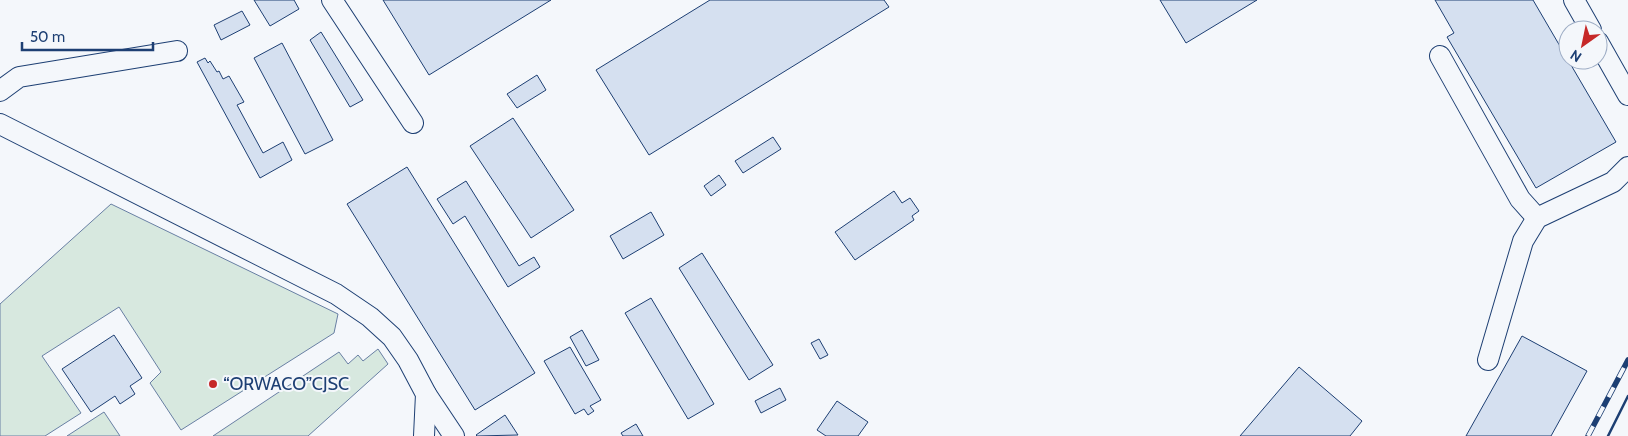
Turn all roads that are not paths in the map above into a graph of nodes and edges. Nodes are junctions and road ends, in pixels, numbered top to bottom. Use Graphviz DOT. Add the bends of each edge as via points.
graph roads {
  1 [pos="332,0"];
  2 [pos="1574,0"];
  3 [pos="1585,20"];
  4 [pos="177,52"];
  5 [pos="1440,56"];
  6 [pos="1608,60"];
  7 [pos="0,91"];
  8 [pos="1628,95"];
  9 [pos="413,123"];
  10 [pos="0,124"];
  11 [pos="1628,167"];
  12 [pos="1537,218"];
  13 [pos="1488,360"];
  14 [pos="426,394"];
  15 [pos="424,436"];
  16 [pos="454,436"];
  1 -- 9 [label="lane"];
  2 -- 3 [label="lane"];
  4 -- 7 [label="lane" via="19,77"];
  5 -- 12 [label="lane" via="1520,199"];
  6 -- 8 [label="lane"];
  10 -- 14 [label="lane" via="336,294 392,337"];
  11 -- 12 [label="lane" via="1613,182"];
  12 -- 13 [label="lane" via="1523,242 1512,273"];
  14 -- 15 [label="lane"];
  14 -- 16 [label="lane"];
}
